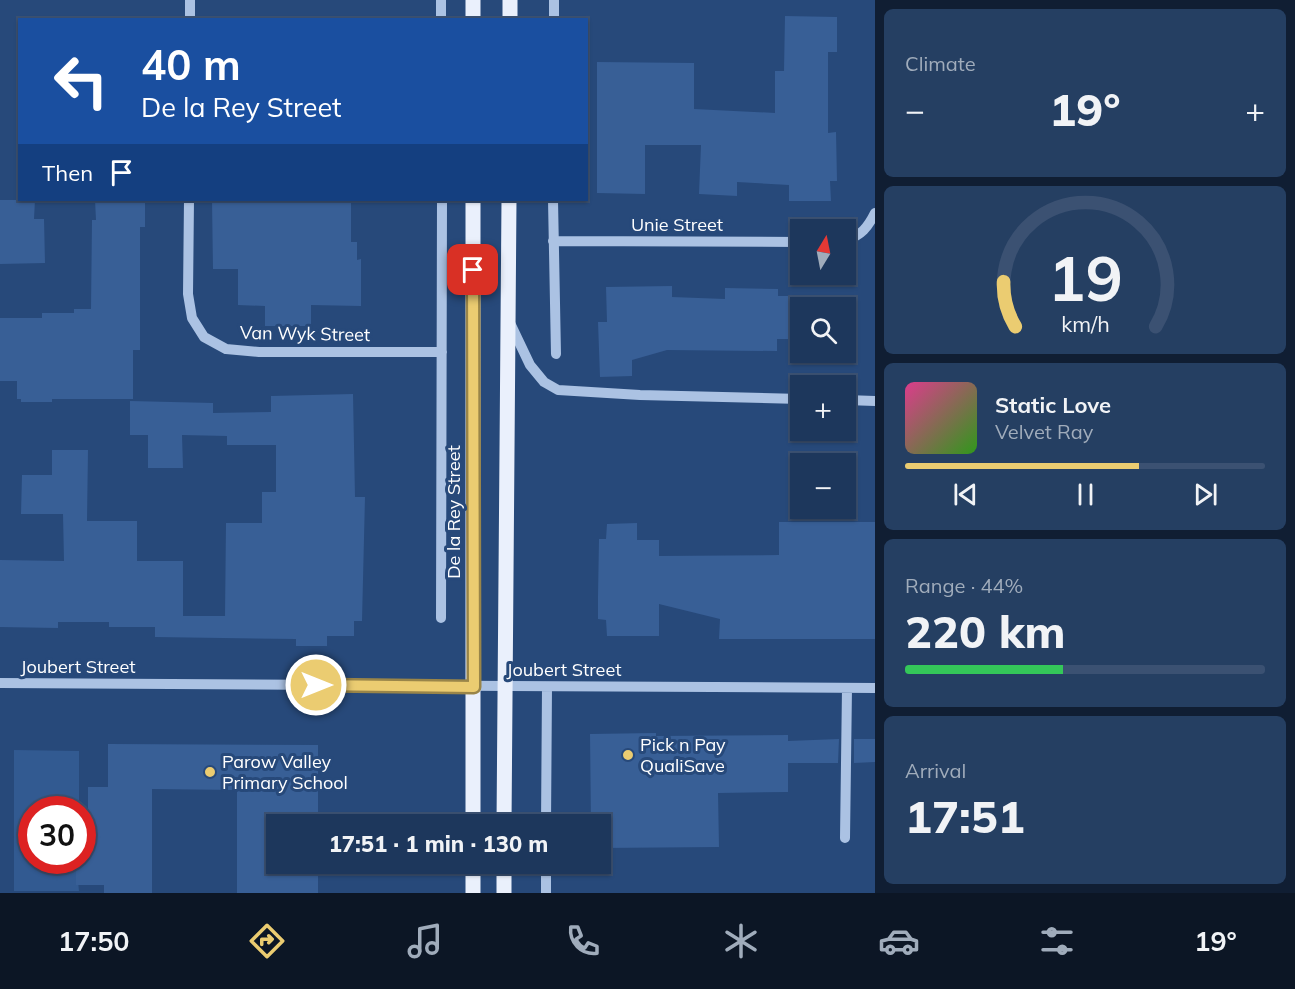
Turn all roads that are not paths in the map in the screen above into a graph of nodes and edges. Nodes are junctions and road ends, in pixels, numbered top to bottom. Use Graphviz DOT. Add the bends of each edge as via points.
graph roads {
  1 [pos="190,0"];
  2 [pos="441,0"];
  3 [pos="473,0"];
  4 [pos="510,0"];
  5 [pos="554,0"];
  6 [pos="190,18"];
  7 [pos="441,18"];
  8 [pos="473,18"];
  9 [pos="510,18"];
  10 [pos="554,18"];
  11 [pos="189,201"];
  12 [pos="442,201"];
  13 [pos="473,201"];
  14 [pos="509,201"];
  15 [pos="553,201"];
  16 [pos="875,213"];
  17 [pos="856,237"];
  18 [pos="553,241"];
  19 [pos="790,242"];
  20 [pos="508,320"];
  21 [pos="442,352"];
  22 [pos="556,354"];
  23 [pos="790,399"];
  24 [pos="856,400"];
  25 [pos="875,401"];
  26 [pos="441,618"];
  27 [pos="0,683"];
  28 [pos="474,687"];
  29 [pos="505,687"];
  30 [pos="547,687"];
  31 [pos="847,688"];
  32 [pos="875,688"];
  33 [pos="473,814"];
  34 [pos="504,814"];
  35 [pos="546,814"];
  36 [pos="845,838"];
  37 [pos="473,874"];
  38 [pos="504,874"];
  39 [pos="546,874"];
  40 [pos="473,893"];
  41 [pos="504,893"];
  42 [pos="546,893"];
  1 -- 6 [label="street"];
  2 -- 7 [label="street"];
  3 -- 8 [label="main road"];
  4 -- 9 [label="main road"];
  5 -- 10 [label="street"];
  11 -- 21 [label="street, Van Wyk Street" via="188,294 192,318 204,337 226,349 259,352"];
  12 -- 21 [label="street, De la Rey Street"];
  13 -- 28 [label="main road, De la Rey Street"];
  14 -- 20 [label="main road"];
  15 -- 18 [label="street"];
  16 -- 17 [label="street" via="870,225"];
  18 -- 19 [label="street, Unie Street"];
  18 -- 22 [label="street"];
  20 -- 23 [label="street" via="530,365 558,390"];
  20 -- 29 [label="main road"];
  21 -- 26 [label="street, De la Rey Street"];
  24 -- 25 [label="street"];
  27 -- 28 [label="street, Joubert Street"];
  28 -- 29 [label="street, Joubert Street"];
  28 -- 33 [label="main road, De la Rey Street"];
  29 -- 30 [label="street, Joubert Street"];
  29 -- 34 [label="main road"];
  30 -- 31 [label="street, Joubert Street"];
  30 -- 35 [label="street"];
  31 -- 32 [label="street, Joubert Street"];
  31 -- 36 [label="street"];
  37 -- 40 [label="main road"];
  38 -- 41 [label="main road"];
  39 -- 42 [label="street"];
}
